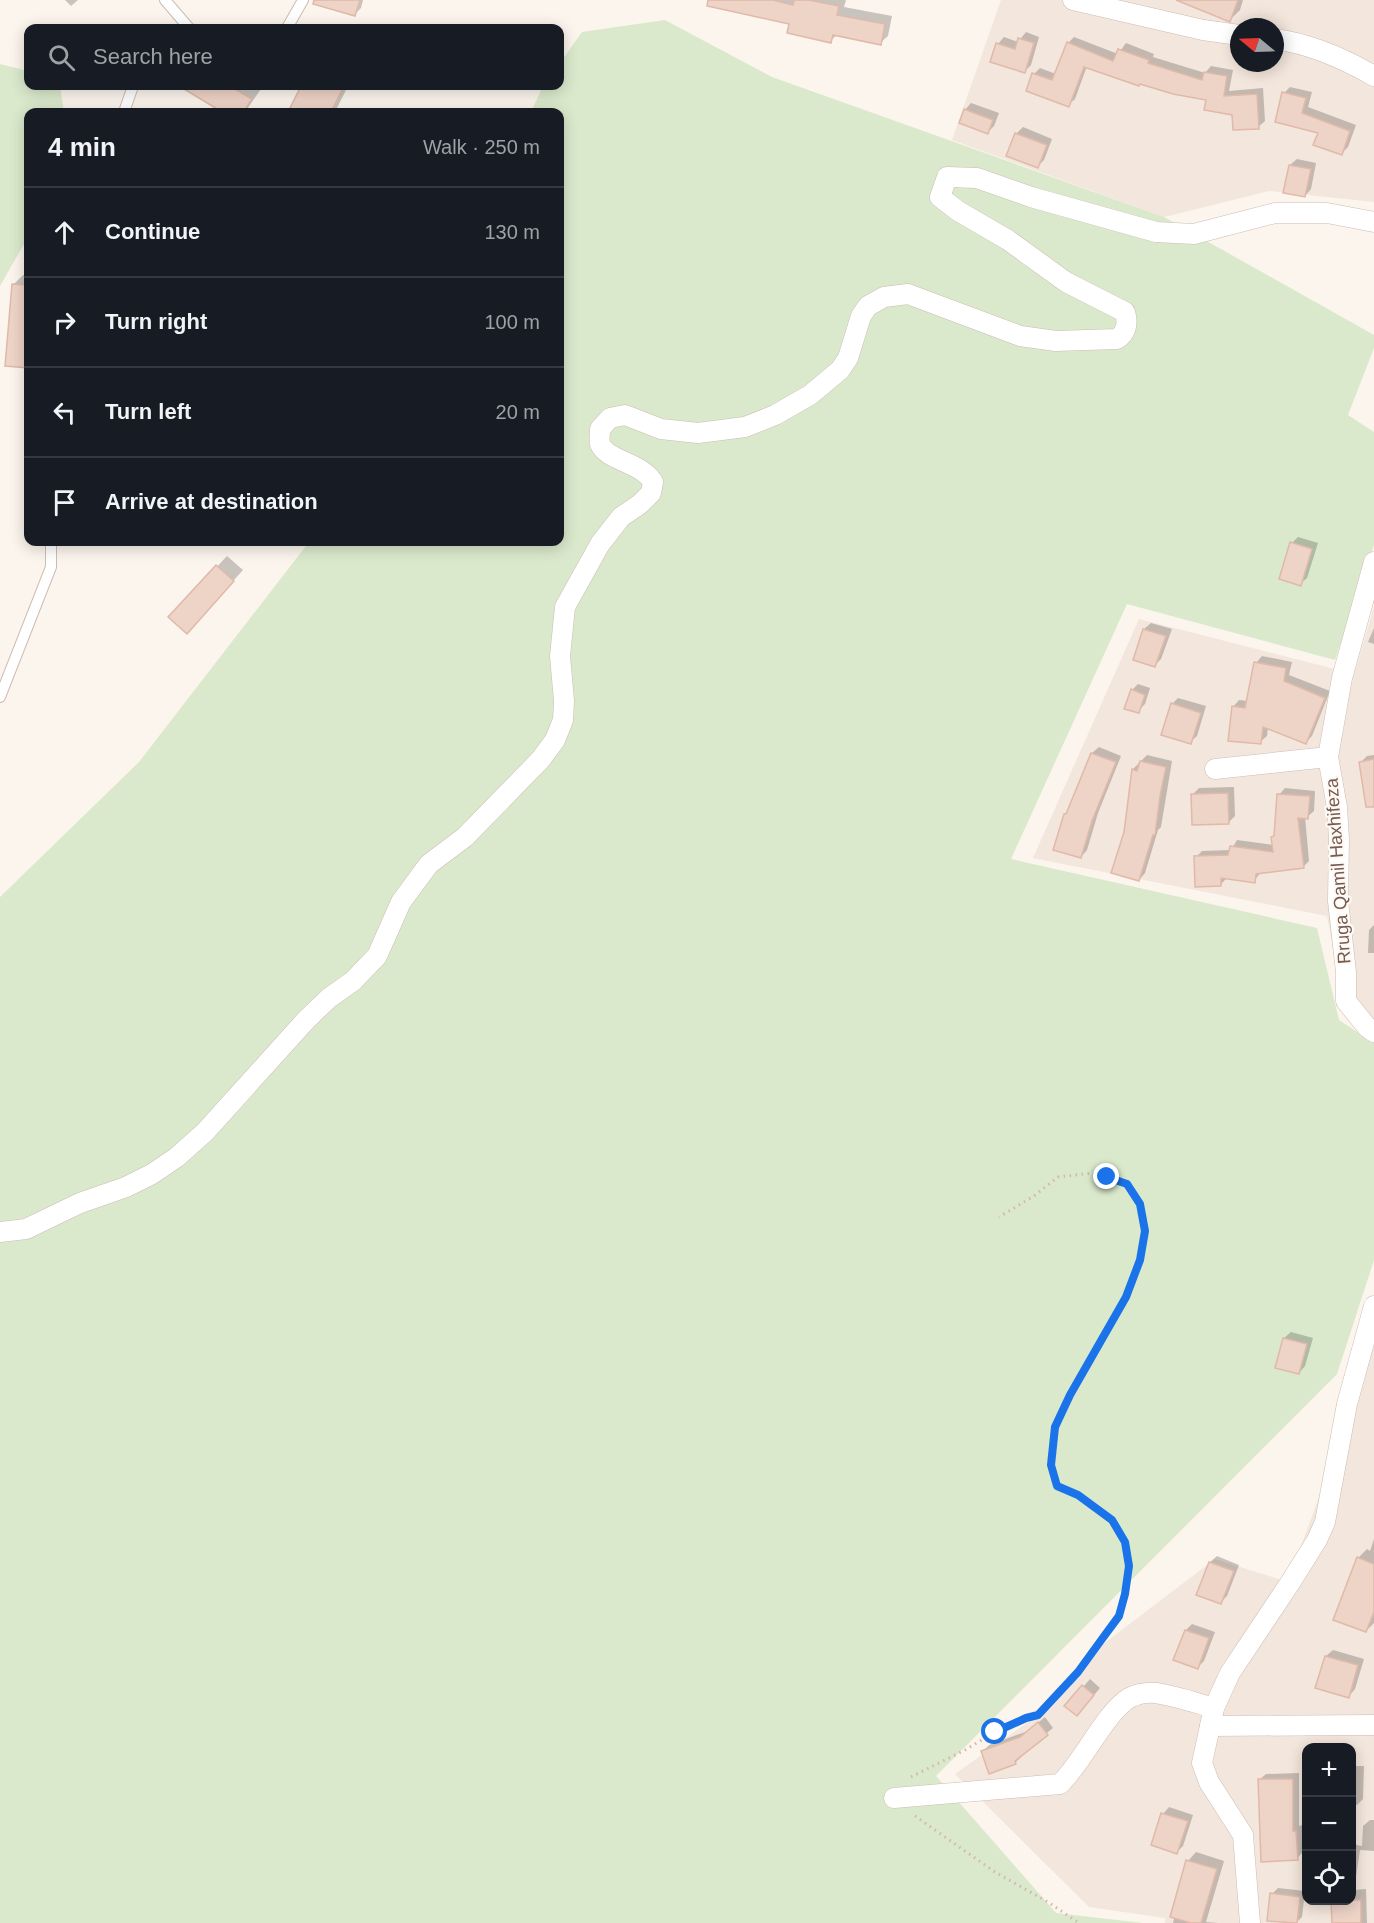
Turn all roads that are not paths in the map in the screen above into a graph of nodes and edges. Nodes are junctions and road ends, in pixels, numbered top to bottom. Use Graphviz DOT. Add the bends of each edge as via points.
graph roads {
  1 [pos="165,0"];
  2 [pos="303,0"];
  3 [pos="1073,0"];
  4 [pos="186,24"];
  5 [pos="289,24"];
  6 [pos="1230,34"];
  7 [pos="1284,40"];
  8 [pos="1374,76"];
  9 [pos="132,90"];
  10 [pos="125,108"];
  11 [pos="1374,222"];
  12 [pos="51,546"];
  13 [pos="1374,562"];
  14 [pos="0,697"];
  15 [pos="1328,757"];
  16 [pos="1215,769"];
  17 [pos="1374,1032"];
  18 [pos="0,1232"];
  19 [pos="1374,1306"];
  20 [pos="1212,1717"];
  21 [pos="1374,1725"];
  22 [pos="894,1798"];
  23 [pos="1250,1923"];
  1 -- 4 [label="lane"];
  2 -- 5 [label="lane"];
  3 -- 6 [label="street"];
  7 -- 8 [label="street" via="1350,62"];
  9 -- 10 [label="lane"];
  11 -- 18 [label="street" via="1327,213 1275,213 1194,234 1156,232 977,178 947,177 940,197 1066,282 1125,312 1128,321 1123,335 1117,339 1056,341 1020,336 908,294 884,297 868,306 861,316 848,358 840,370 810,395 775,416 745,427 698,433 661,429 625,416 610,418 600,429 600,444 609,454 648,472 654,482 651,493 621,517 600,544 566,607 560,656 563,720 541,759 465,837 429,864 401,902 377,956 306,1020 205,1132 177,1157 126,1187 80,1203 27,1229"];
  12 -- 14 [label="lane" via="51,567"];
  13 -- 15 [label="street, Rruga Qamil Haxhifeza" via="1342,678"];
  15 -- 16 [label="street"];
  15 -- 17 [label="street, Rruga Qamil Haxhifeza" via="1340,839 1338,901 1346,1001"];
  19 -- 20 [label="street" via="1347,1404 1325,1522 1230,1673"];
  20 -- 21 [label="street"];
  20 -- 22 [label="street" via="1155,1693 1137,1694 1111,1716 1060,1784"];
  20 -- 23 [label="street" via="1202,1763 1209,1782 1243,1835"];
}
